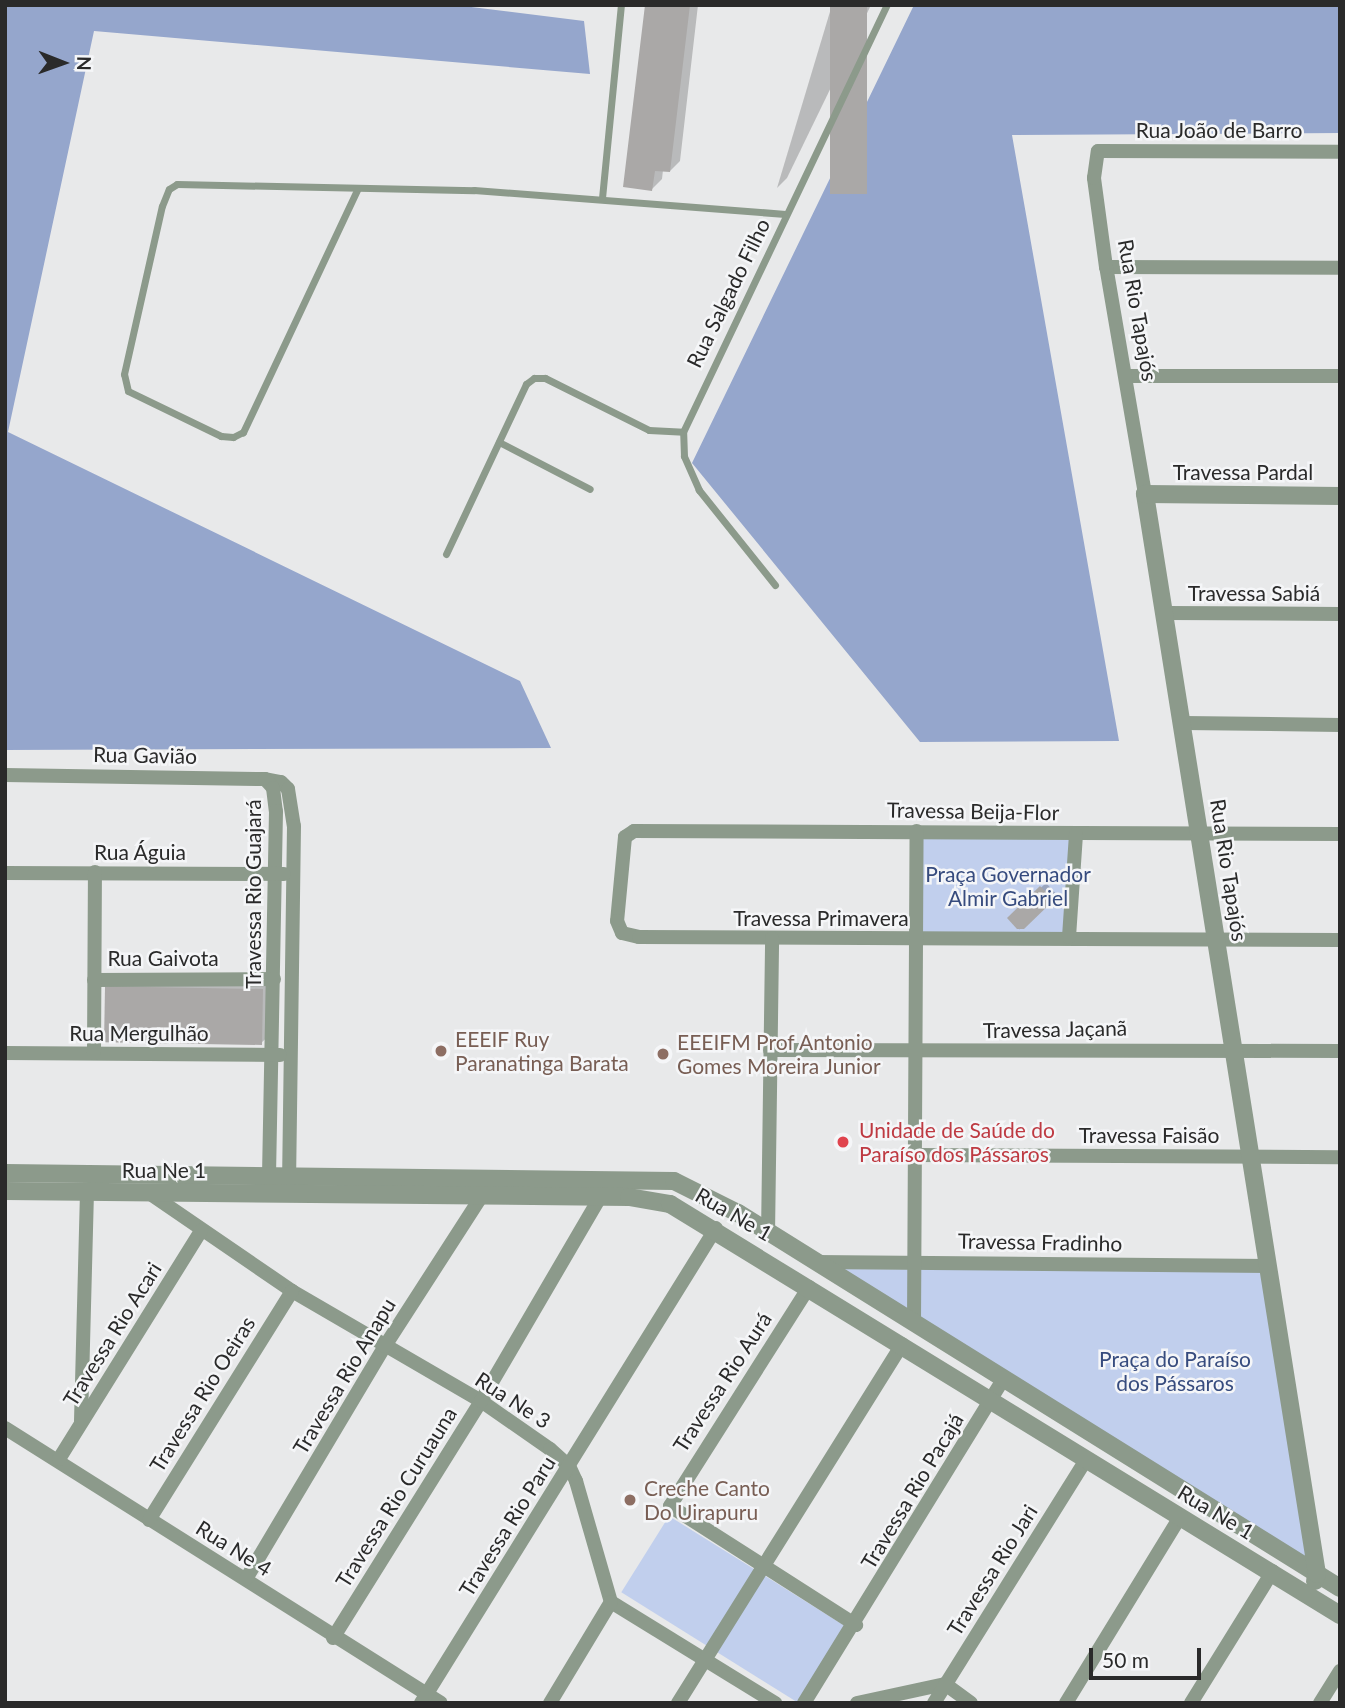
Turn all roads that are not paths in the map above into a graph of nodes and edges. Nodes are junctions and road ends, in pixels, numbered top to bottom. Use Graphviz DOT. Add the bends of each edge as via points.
graph roads {
  1 [pos="621,5"];
  2 [pos="887,5"];
  3 [pos="1098,151"];
  4 [pos="1340,152"];
  5 [pos="358,190"];
  6 [pos="602,198"];
  7 [pos="785,215"];
  8 [pos="1106,267"];
  9 [pos="1340,268"];
  10 [pos="1126,376"];
  11 [pos="1340,376"];
  12 [pos="683,432"];
  13 [pos="499,442"];
  14 [pos="590,489"];
  15 [pos="1146,494"];
  16 [pos="1340,496"];
  17 [pos="446,554"];
  18 [pos="775,585"];
  19 [pos="1167,613"];
  20 [pos="1340,614"];
  21 [pos="1184,723"];
  22 [pos="1340,725"];
  23 [pos="5,775"];
  24 [pos="265,779"];
  25 [pos="917,831"];
  26 [pos="1200,832"];
  27 [pos="1076,834"];
  28 [pos="1340,834"];
  29 [pos="94,872"];
  30 [pos="5,873"];
  31 [pos="294,873"];
  32 [pos="275,874"];
  33 [pos="618,908"];
  34 [pos="1069,937"];
  35 [pos="772,938"];
  36 [pos="916,938"];
  37 [pos="1216,938"];
  38 [pos="1340,940"];
  39 [pos="291,972"];
  40 [pos="274,976"];
  41 [pos="94,980"];
  42 [pos="1234,1049"];
  43 [pos="771,1050"];
  44 [pos="1340,1051"];
  45 [pos="916,1052"];
  46 [pos="5,1053"];
  47 [pos="94,1053"];
  48 [pos="272,1055"];
  49 [pos="290,1056"];
  50 [pos="915,1155"];
  51 [pos="1250,1157"];
  52 [pos="1340,1157"];
  53 [pos="5,1172"];
  54 [pos="269,1174"];
  55 [pos="289,1174"];
  56 [pos="5,1191"];
  57 [pos="88,1192"];
  58 [pos="269,1192"];
  59 [pos="149,1193"];
  60 [pos="288,1194"];
  61 [pos="481,1197"];
  62 [pos="600,1197"];
  63 [pos="742,1216"];
  64 [pos="201,1231"];
  65 [pos="723,1232"];
  66 [pos="768,1234"];
  67 [pos="915,1261"];
  68 [pos="811,1262"];
  69 [pos="1269,1266"];
  70 [pos="809,1287"];
  71 [pos="292,1291"];
  72 [pos="914,1324"];
  73 [pos="902,1344"];
  74 [pos="385,1346"];
  75 [pos="1003,1379"];
  76 [pos="991,1399"];
  77 [pos="481,1401"];
  78 [pos="81,1422"];
  79 [pos="5,1428"];
  80 [pos="59,1459"];
  81 [pos="1086,1460"];
  82 [pos="569,1466"];
  83 [pos="1180,1517"];
  84 [pos="149,1520"];
  85 [pos="765,1566"];
  86 [pos="1273,1572"];
  87 [pos="1317,1574"];
  88 [pos="246,1579"];
  89 [pos="1340,1588"];
  90 [pos="1309,1595"];
  91 [pos="611,1602"];
  92 [pos="1340,1615"];
  93 [pos="856,1625"];
  94 [pos="333,1638"];
  95 [pos="705,1659"];
  96 [pos="1340,1671"];
  97 [pos="945,1685"];
  98 [pos="423,1698"];
  99 [pos="441,1703"];
  100 [pos="550,1703"];
  101 [pos="678,1703"];
  102 [pos="775,1703"];
  103 [pos="804,1703"];
  104 [pos="857,1703"];
  105 [pos="934,1703"];
  106 [pos="971,1703"];
  107 [pos="1066,1703"];
  108 [pos="1191,1703"];
  109 [pos="1320,1703"];
  1 -- 6 [label="lane"];
  2 -- 7 [label="lane, Rua Salgado Filho"];
  3 -- 4 [label="street, Rua João de Barro"];
  3 -- 8 [label="street, Rua Rio Tapajós" via="1094,178"];
  5 -- 5 [label="lane" via="195,182 169,189 124,374 128,391 221,436 233,438 243,432"];
  5 -- 6 [label="lane"];
  6 -- 7 [label="lane"];
  7 -- 12 [label="lane, Rua Salgado Filho"];
  8 -- 9 [label="street"];
  8 -- 10 [label="street, Rua Rio Tapajós"];
  10 -- 11 [label="street"];
  10 -- 15 [label="street, Rua Rio Tapajós"];
  12 -- 13 [label="lane" via="649,430 540,377 526,384"];
  12 -- 18 [label="lane" via="684,456 699,490"];
  13 -- 14 [label="lane"];
  13 -- 17 [label="lane"];
  15 -- 16 [label="street, Travessa Pardal"];
  15 -- 19 [label="street, Rua Rio Tapajós"];
  19 -- 20 [label="street, Travessa Sabiá"];
  19 -- 21 [label="street, Rua Rio Tapajós"];
  21 -- 22 [label="street"];
  21 -- 26 [label="street, Rua Rio Tapajós"];
  23 -- 24 [label="street, Rua Gavião"];
  24 -- 31 [label="street, Travessa Rio Guajará" via="281,782 291,796"];
  24 -- 32 [label="street, Travessa Rio Guajará" via="276,797"];
  25 -- 27 [label="street, Travessa Beija-Flor"];
  25 -- 33 [label="street, Travessa Beija-Flor" via="634,831 625,837"];
  25 -- 36 [label="street"];
  26 -- 27 [label="street, Travessa Beija-Flor"];
  26 -- 28 [label="street, Travessa Beija-Flor"];
  26 -- 37 [label="street, Rua Rio Tapajós"];
  27 -- 34 [label="street"];
  29 -- 30 [label="street, Rua Águia"];
  29 -- 32 [label="street, Rua Águia"];
  29 -- 41 [label="street"];
  31 -- 32 [label="street, Rua Águia"];
  31 -- 39 [label="street, Travessa Rio Guajará"];
  32 -- 40 [label="street, Travessa Rio Guajará"];
  33 -- 35 [label="street, Travessa Primavera" via="619,929 639,937"];
  34 -- 36 [label="street, Travessa Primavera"];
  34 -- 37 [label="street, Travessa Primavera"];
  35 -- 36 [label="street, Travessa Primavera"];
  35 -- 43 [label="street"];
  36 -- 45 [label="street"];
  37 -- 38 [label="street, Travessa Primavera"];
  37 -- 42 [label="street, Rua Rio Tapajós"];
  39 -- 40 [label="street, Rua Gaivota"];
  39 -- 49 [label="street, Travessa Rio Guajará"];
  40 -- 41 [label="street, Rua Gaivota"];
  40 -- 48 [label="street, Travessa Rio Guajará"];
  41 -- 47 [label="street"];
  42 -- 44 [label="street, Travessa Jaçanã"];
  42 -- 45 [label="street, Travessa Jaçanã"];
  42 -- 51 [label="street, Rua Rio Tapajós"];
  43 -- 45 [label="street, Travessa Jaçanã"];
  43 -- 66 [label="street"];
  45 -- 50 [label="street"];
  46 -- 47 [label="street, Rua Mergulhão"];
  47 -- 48 [label="street, Rua Mergulhão"];
  48 -- 49 [label="street, Rua Mergulhão"];
  48 -- 54 [label="street, Travessa Rio Guajará"];
  49 -- 55 [label="street, Travessa Rio Guajará"];
  50 -- 51 [label="street, Travessa Faisão"];
  50 -- 67 [label="street"];
  51 -- 52 [label="street, Travessa Faisão"];
  51 -- 69 [label="street, Rua Rio Tapajós"];
  53 -- 54 [label="street, Rua Ne 1"];
  54 -- 55 [label="street, Rua Ne 1"];
  54 -- 58 [label="street, Travessa Rio Guajará"];
  55 -- 60 [label="street, Travessa Rio Guajará"];
  55 -- 63 [label="street, Rua Ne 1" via="674,1181"];
  56 -- 57 [label="street, Rua Ne 1"];
  57 -- 59 [label="street, Rua Ne 1"];
  57 -- 78 [label="street"];
  58 -- 59 [label="street, Rua Ne 1"];
  58 -- 60 [label="street, Rua Ne 1"];
  59 -- 64 [label="street, Rua Ne 3"];
  60 -- 61 [label="street, Rua Ne 1"];
  61 -- 62 [label="street, Rua Ne 1"];
  61 -- 74 [label="street, Travessa Rio Anapu"];
  62 -- 65 [label="street, Rua Ne 1" via="670,1204"];
  62 -- 77 [label="street, Travessa Rio Curuauna"];
  63 -- 65 [label="street"];
  63 -- 66 [label="street, Rua Ne 1"];
  64 -- 71 [label="street, Rua Ne 3"];
  64 -- 78 [label="street, Travessa Rio Acari"];
  65 -- 70 [label="street, Rua Ne 1"];
  65 -- 82 [label="street, Travessa Rio Paru"];
  66 -- 68 [label="street, Rua Ne 1"];
  67 -- 68 [label="street, Travessa Fradinho"];
  67 -- 69 [label="street, Travessa Fradinho"];
  67 -- 72 [label="street"];
  68 -- 72 [label="street, Rua Ne 1"];
  69 -- 87 [label="street, Rua Rio Tapajós"];
  70 -- 73 [label="street, Rua Ne 1"];
  70 -- 85 [label="street, Travessa Rio Aurá" via="672,1501 671,1510"];
  71 -- 74 [label="street, Rua Ne 3"];
  71 -- 84 [label="street, Travessa Rio Oeiras"];
  72 -- 75 [label="street, Rua Ne 1"];
  73 -- 76 [label="street, Rua Ne 1"];
  73 -- 85 [label="street"];
  74 -- 77 [label="street, Rua Ne 3"];
  74 -- 88 [label="street, Travessa Rio Anapu"];
  75 -- 76 [label="street, Travessa Rio Pacajá"];
  75 -- 87 [label="street, Rua Ne 1"];
  76 -- 81 [label="street, Rua Ne 1"];
  76 -- 93 [label="street, Travessa Rio Pacajá"];
  77 -- 82 [label="street, Rua Ne 3"];
  77 -- 94 [label="street, Travessa Rio Curuauna"];
  78 -- 80 [label="street, Travessa Rio Acari"];
  79 -- 80 [label="street, Rua Ne 4"];
  80 -- 84 [label="street, Rua Ne 4"];
  81 -- 83 [label="street, Rua Ne 1"];
  81 -- 97 [label="street, Travessa Rio Jari"];
  82 -- 91 [label="street"];
  82 -- 98 [label="street, Travessa Rio Paru"];
  83 -- 86 [label="street, Rua Ne 1"];
  83 -- 107 [label="street"];
  84 -- 88 [label="street, Rua Ne 4"];
  85 -- 93 [label="street"];
  85 -- 95 [label="street"];
  86 -- 90 [label="street, Rua Ne 1"];
  86 -- 108 [label="street"];
  87 -- 89 [label="street, Rua Ne 1"];
  87 -- 90 [label="street, Rua Rio Tapajós"];
  88 -- 94 [label="street, Rua Ne 4"];
  90 -- 92 [label="street, Rua Ne 1"];
  91 -- 95 [label="street"];
  91 -- 100 [label="street"];
  93 -- 103 [label="street, Travessa Rio Pacajá"];
  94 -- 98 [label="street, Rua Ne 4"];
  95 -- 101 [label="street"];
  95 -- 102 [label="street"];
  96 -- 109 [label="street"];
  97 -- 104 [label="street"];
  97 -- 105 [label="street, Travessa Rio Jari"];
  97 -- 106 [label="street"];
  98 -- 99 [label="street, Rua Ne 4"];
}
